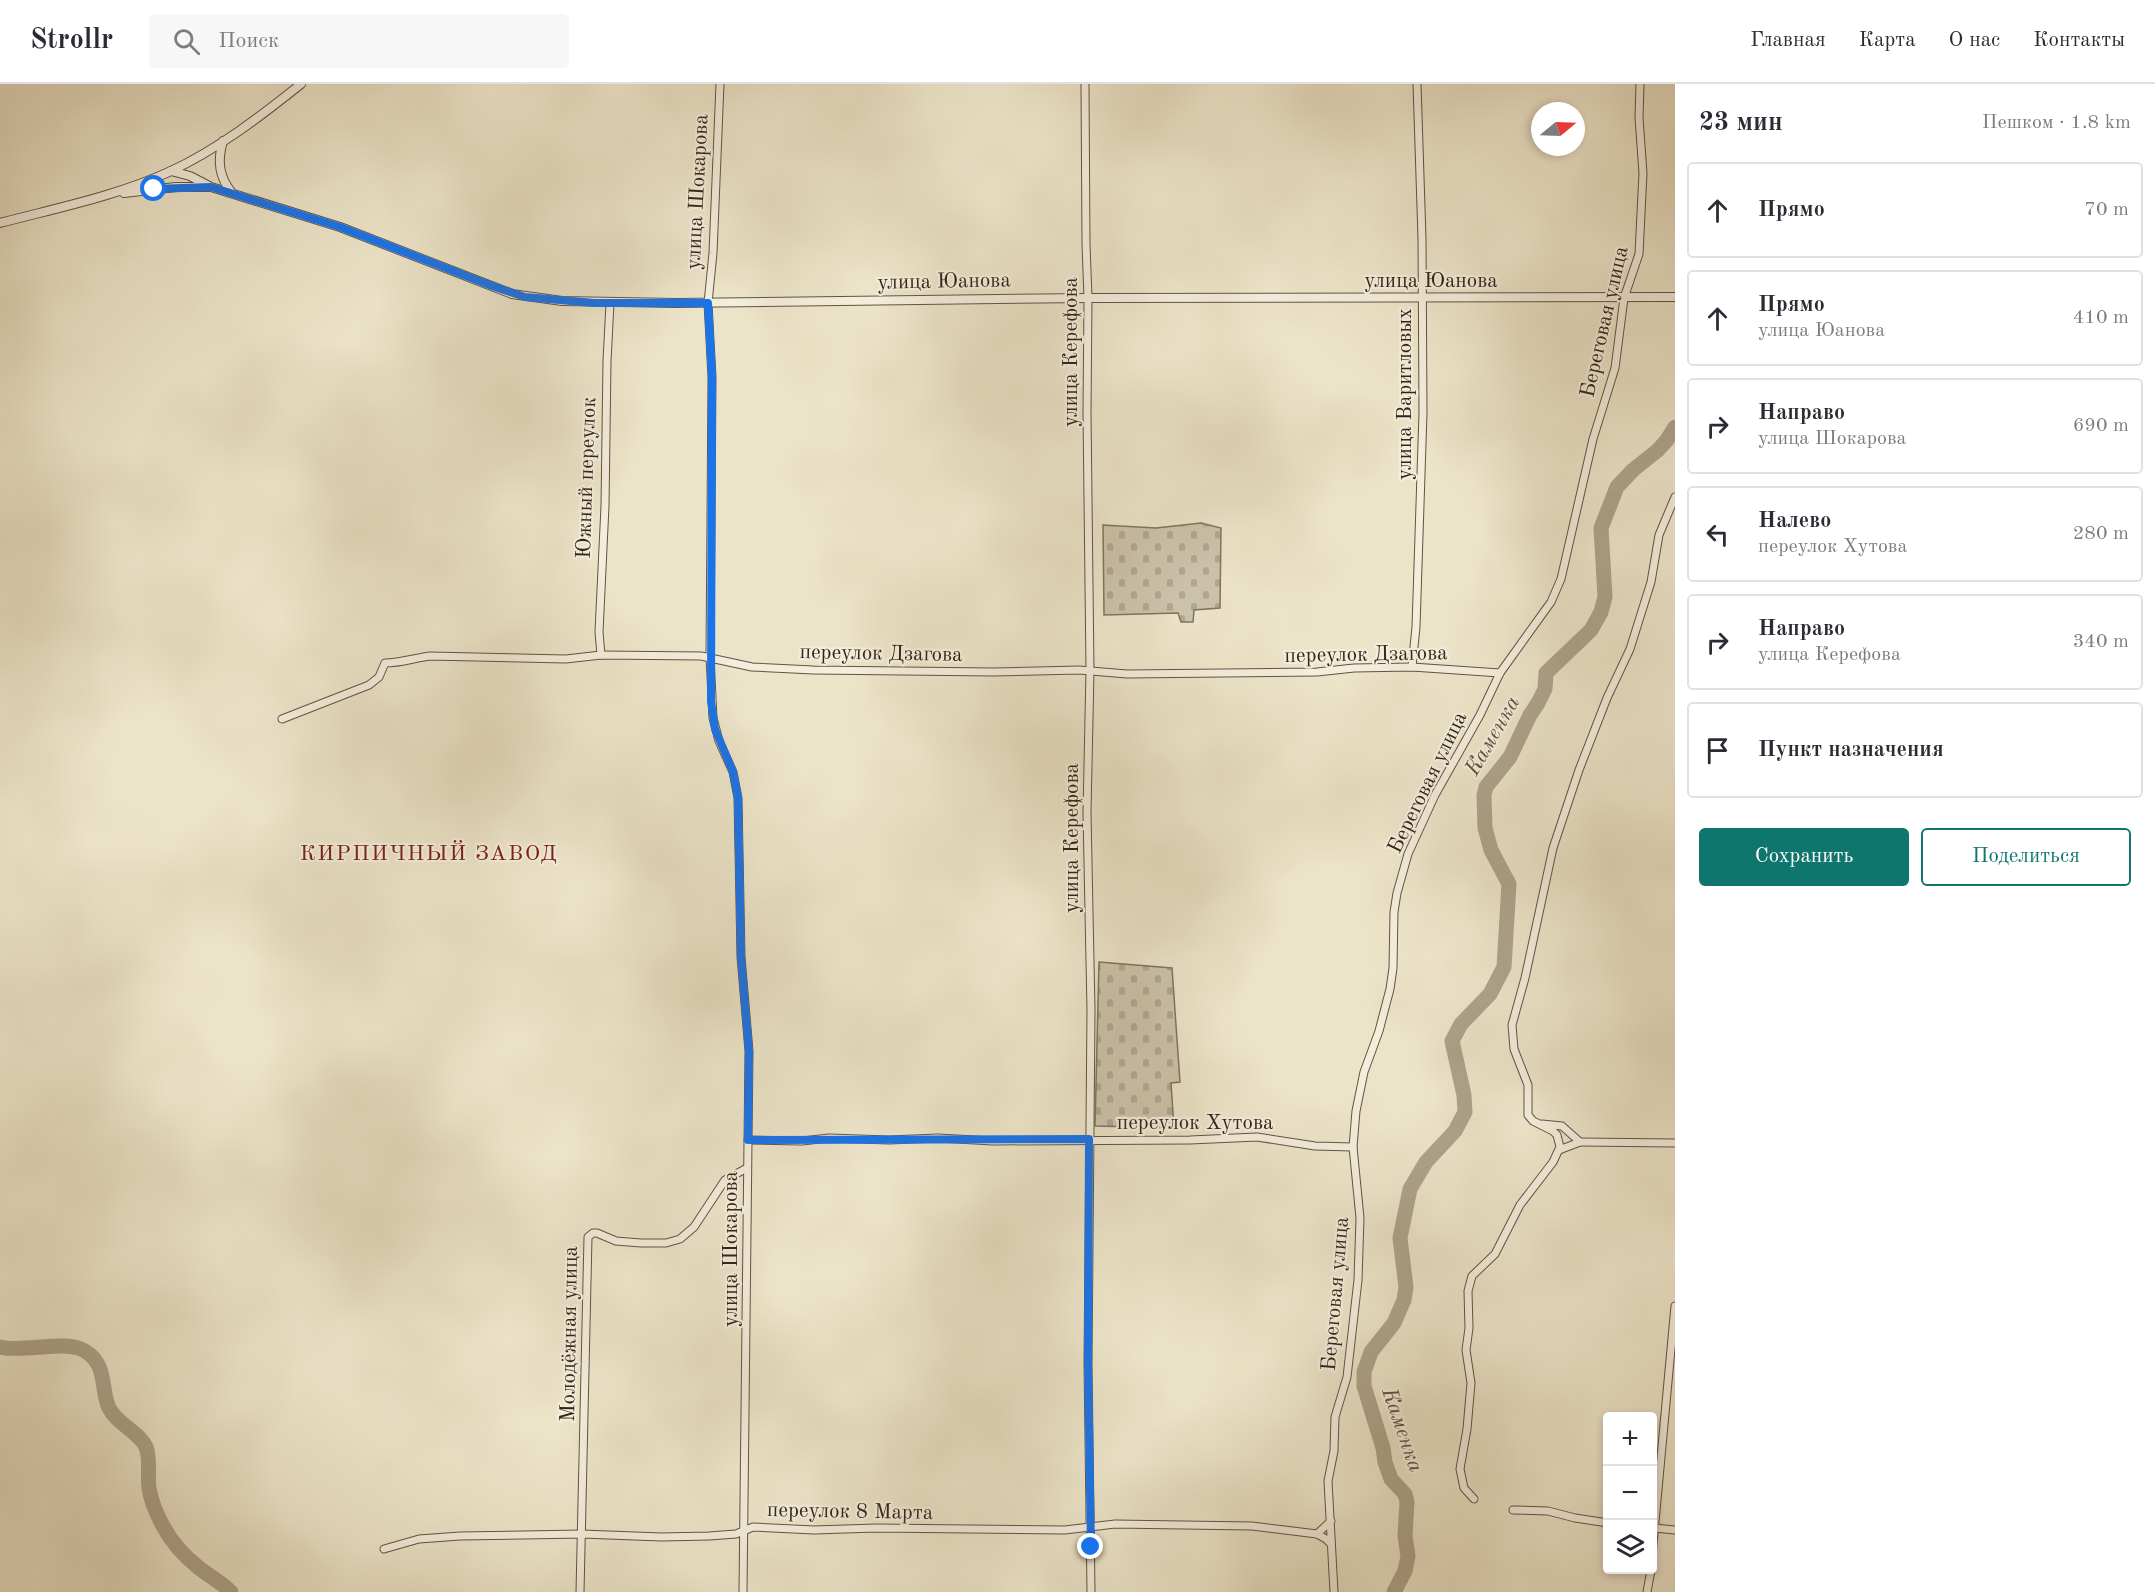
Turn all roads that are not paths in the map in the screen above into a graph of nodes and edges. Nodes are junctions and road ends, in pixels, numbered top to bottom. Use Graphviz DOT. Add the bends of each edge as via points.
graph roads {
  1 [pos="301,84"];
  2 [pos="720,84"];
  3 [pos="1085,84"];
  4 [pos="1417,84"];
  5 [pos="1640,84"];
  6 [pos="223,141"];
  7 [pos="171,171"];
  8 [pos="211,187"];
  9 [pos="232,193"];
  10 [pos="102,196"];
  11 [pos="0,223"];
  12 [pos="1675,297"];
  13 [pos="1088,298"];
  14 [pos="1422,298"];
  15 [pos="1624,298"];
  16 [pos="610,303"];
  17 [pos="708,303"];
  18 [pos="1675,497"];
  19 [pos="601,655"];
  20 [pos="710,657"];
  21 [pos="1412,667"];
  22 [pos="1090,671"];
  23 [pos="1500,673"];
  24 [pos="282,719"];
  25 [pos="1542,1124"];
  26 [pos="1089,1139"];
  27 [pos="748,1140"];
  28 [pos="1580,1142"];
  29 [pos="1675,1143"];
  30 [pos="1353,1147"];
  31 [pos="1559,1150"];
  32 [pos="747,1168"];
  33 [pos="1675,1306"];
  34 [pos="1474,1499"];
  35 [pos="1513,1510"];
  36 [pos="1655,1520"];
  37 [pos="1331,1521"];
  38 [pos="1603,1522"];
  39 [pos="1090,1527"];
  40 [pos="1657,1528"];
  41 [pos="1675,1530"];
  42 [pos="744,1531"];
  43 [pos="582,1534"];
  44 [pos="1317,1534"];
  45 [pos="1331,1544"];
  46 [pos="384,1549"];
  47 [pos="1649,1574"];
  48 [pos="580,1592"];
  49 [pos="744,1592"];
  50 [pos="1091,1592"];
  51 [pos="1334,1592"];
  52 [pos="1647,1592"];
  1 -- 6 [label="street"];
  2 -- 17 [label="street, улица Шокарова"];
  3 -- 13 [label="street, улица Керефова"];
  4 -- 14 [label="street, улица Варитловых"];
  5 -- 15 [label="street, Береговая улица" via="1642,235 1638,261"];
  6 -- 7 [label="street"];
  6 -- 9 [label="street" via="220,168"];
  7 -- 8 [label="street"];
  7 -- 10 [label="street"];
  8 -- 9 [label="street, улица Юанова"];
  8 -- 10 [label="street"];
  9 -- 16 [label="street, улица Юанова" via="350,231 512,294"];
  10 -- 11 [label="street"];
  12 -- 15 [label="street, улица Юанова"];
  13 -- 14 [label="street, улица Юанова"];
  13 -- 17 [label="street, улица Юанова"];
  13 -- 22 [label="street, улица Керефова"];
  14 -- 15 [label="street, улица Юанова"];
  14 -- 21 [label="street, улица Варитловых" via="1422,471"];
  15 -- 23 [label="street, Береговая улица" via="1615,368 1593,439 1561,579 1551,603"];
  16 -- 17 [label="street, улица Юанова"];
  16 -- 19 [label="street, Южный переулок" via="598,632"];
  17 -- 20 [label="street, улица Шокарова" via="712,377"];
  18 -- 25 [label="street" via="1659,535 1651,582 1630,649 1568,799 1512,1025 1514,1049 1528,1085 1528,1115"];
  19 -- 20 [label="street, переулок Дзагова"];
  19 -- 24 [label="street, переулок Дзагова" via="566,659 430,656 385,663 379,677 369,686"];
  20 -- 22 [label="street, переулок Дзагова" via="752,667 802,669"];
  20 -- 27 [label="street, улица Шокарова" via="713,718 738,798 741,957 749,1052"];
  21 -- 22 [label="street, переулок Дзагова" via="1237,673"];
  21 -- 23 [label="street, переулок Дзагова"];
  22 -- 26 [label="street, улица Керефова"];
  23 -- 30 [label="street, Береговая улица" via="1435,795 1403,870 1394,912 1389,989 1360,1088"];
  25 -- 28 [label="street" via="1562,1126"];
  25 -- 31 [label="street" via="1557,1135"];
  26 -- 27 [label="street, переулок Хутова"];
  26 -- 30 [label="street, переулок Хутова" via="1257,1137"];
  26 -- 39 [label="street, улица Керефова"];
  27 -- 32 [label="street, улица Шокарова"];
  28 -- 29 [label="street"];
  28 -- 31 [label="street"];
  30 -- 37 [label="street, Береговая улица" via="1360,1218 1359,1270 1347,1377 1335,1417 1328,1481"];
  31 -- 34 [label="street" via="1520,1205 1495,1254 1475,1272 1467,1291 1466,1350 1471,1383 1460,1469 1464,1488"];
  32 -- 42 [label="street, улица Шокарова"];
  32 -- 43 [label="street, Молодёжная улица" via="725,1180 694,1227 680,1239 641,1243 616,1241 597,1233 588,1237"];
  33 -- 36 [label="street"];
  35 -- 38 [label="street" via="1548,1511"];
  37 -- 44 [label="street"];
  37 -- 45 [label="street, Береговая улица"];
  39 -- 42 [label="street, переулок 8 Марта" via="753,1527"];
  39 -- 44 [label="street, переулок 8 Марта" via="1231,1526"];
  39 -- 50 [label="street, улица Керефова"];
  40 -- 41 [label="street"];
  42 -- 43 [label="street, переулок 8 Марта" via="661,1537"];
  42 -- 49 [label="street, улица Шокарова"];
  43 -- 46 [label="street, переулок 8 Марта" via="419,1539"];
  43 -- 48 [label="street, Молодёжная улица"];
  44 -- 45 [label="street"];
  45 -- 51 [label="street, Береговая улица"];
  47 -- 52 [label="street"];
}
